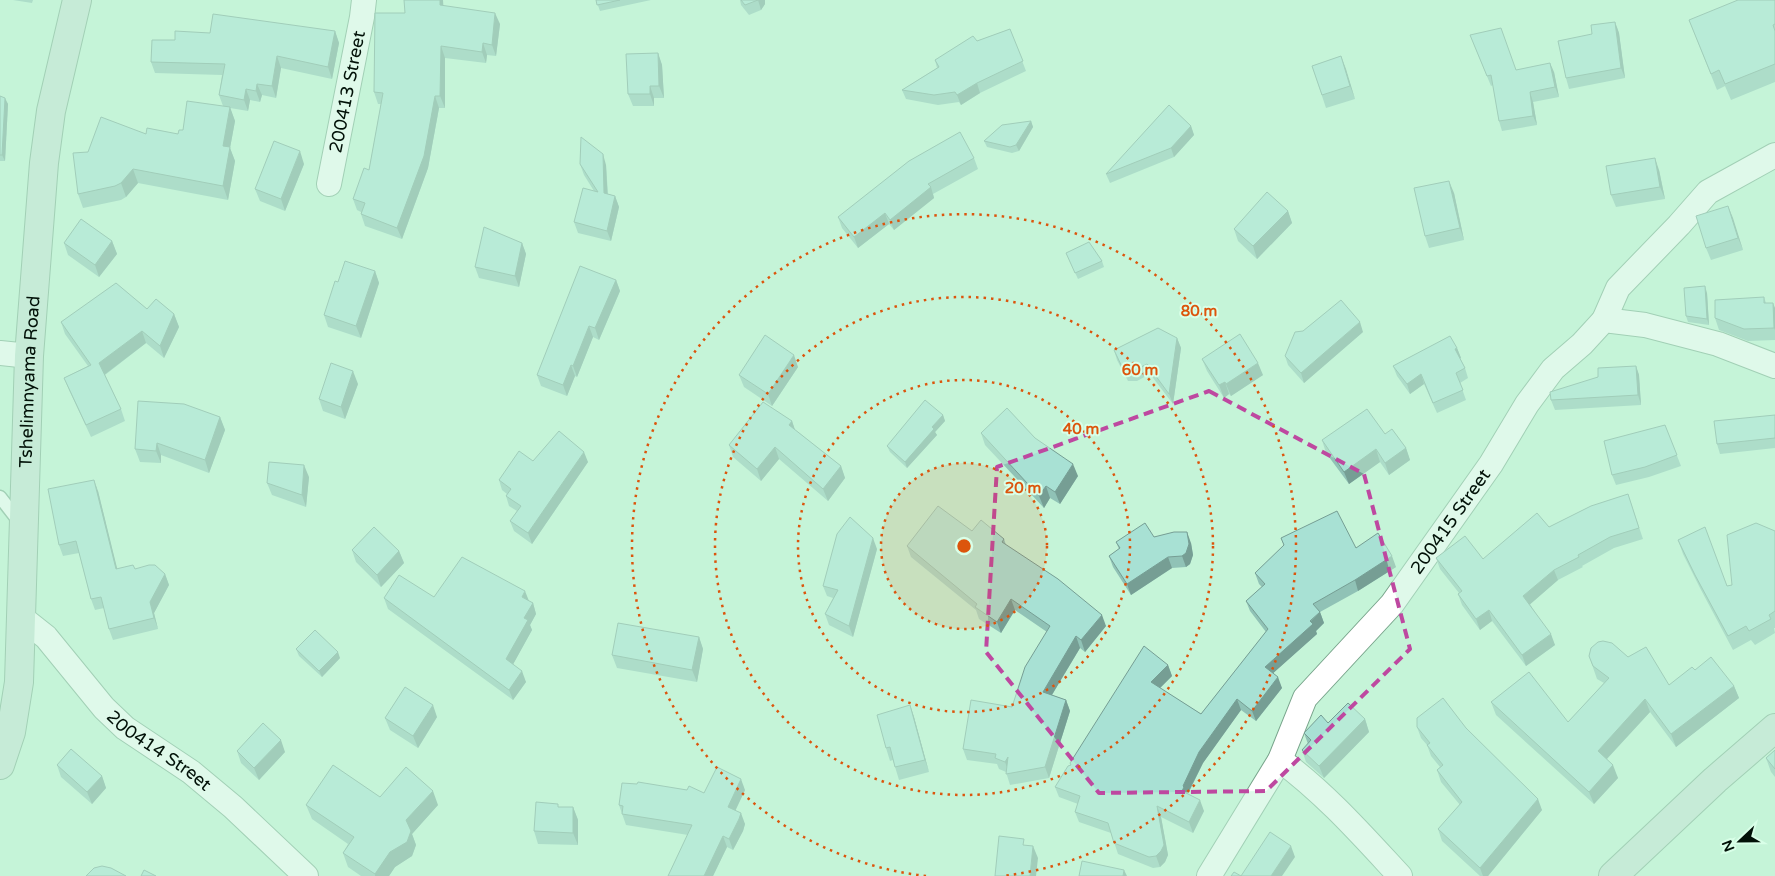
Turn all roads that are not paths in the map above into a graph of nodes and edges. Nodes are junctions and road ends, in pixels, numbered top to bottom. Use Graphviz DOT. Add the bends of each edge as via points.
graph roads {
  1 [pos="77,0"];
  2 [pos="364,0"];
  3 [pos="1775,155"];
  4 [pos="329,184"];
  5 [pos="1604,320"];
  6 [pos="0,354"];
  7 [pos="29,356"];
  8 [pos="1775,366"];
  9 [pos="0,497"];
  10 [pos="24,528"];
  11 [pos="22,618"];
  12 [pos="1775,728"];
  13 [pos="1280,760"];
  14 [pos="0,765"];
  15 [pos="306,876"];
  16 [pos="1210,876"];
  17 [pos="1400,876"];
  18 [pos="1613,876"];
  1 -- 7 [label="street, Tshelimnyama Road" via="51,111 45,154"];
  2 -- 4 [label="street, 200413 Street"];
  3 -- 5 [label="street, 200415 Street" via="1708,192 1618,288"];
  5 -- 8 [label="street" via="1645,325 1718,344"];
  5 -- 13 [label="street, 200415 Street" via="1553,369 1527,404 1491,464 1392,604 1305,698"];
  6 -- 7 [label="street"];
  7 -- 10 [label="street, Tshelimnyama Road"];
  9 -- 10 [label="lane"];
  10 -- 11 [label="street, Tshelimnyama Road"];
  11 -- 14 [label="street, Tshelimnyama Road" via="19,682"];
  11 -- 15 [label="street, 200414 Street" via="46,637 104,708 125,728 198,778"];
  12 -- 18 [label="street"];
  13 -- 16 [label="street, 200415 Street"];
  13 -- 17 [label="street" via="1307,780"];
}
